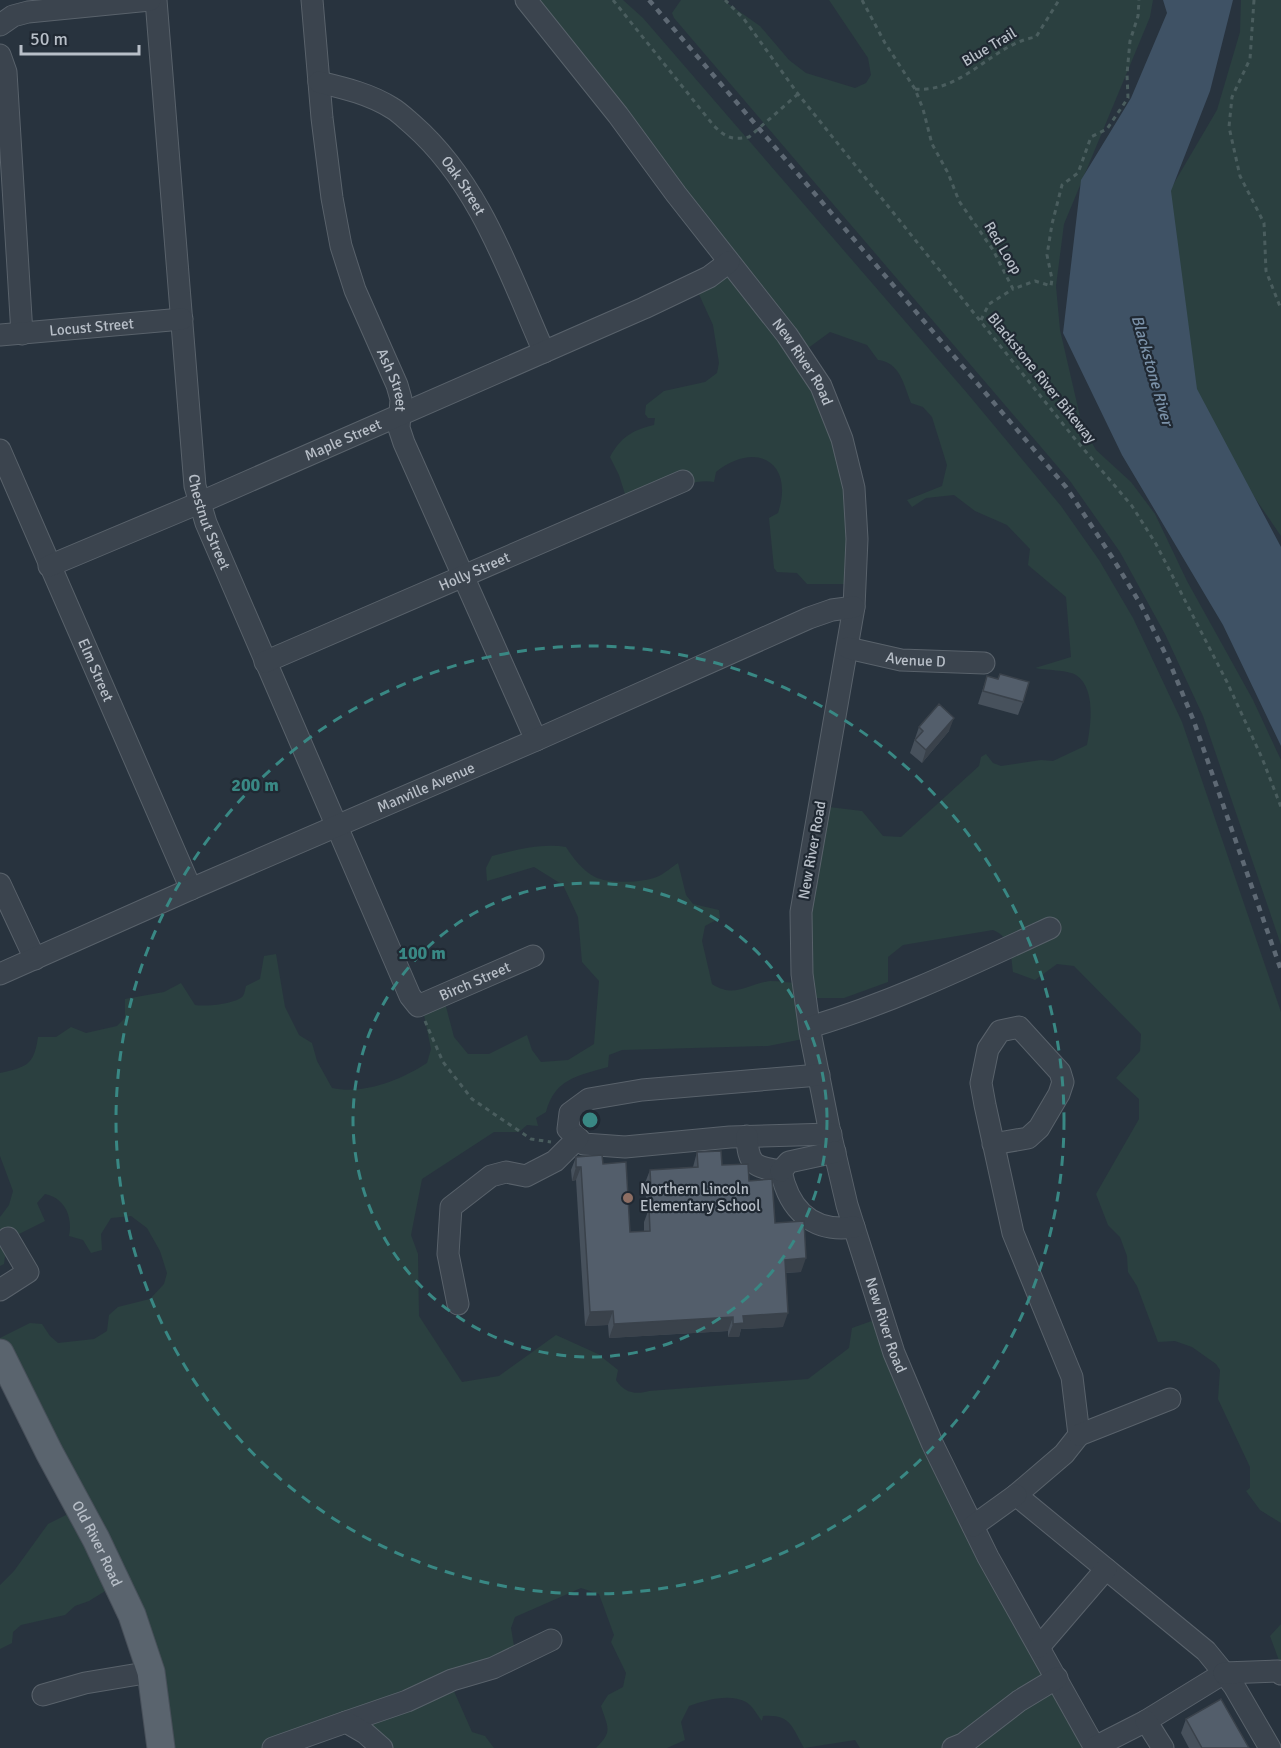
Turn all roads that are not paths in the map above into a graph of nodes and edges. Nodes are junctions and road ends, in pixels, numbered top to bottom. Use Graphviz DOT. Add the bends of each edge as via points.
graph roads {
  1 [pos="150,0"];
  2 [pos="156,0"];
  3 [pos="312,0"];
  4 [pos="526,0"];
  5 [pos="0,25"];
  6 [pos="0,56"];
  7 [pos="319,82"];
  8 [pos="729,262"];
  9 [pos="182,319"];
  10 [pos="22,334"];
  11 [pos="0,335"];
  12 [pos="544,352"];
  13 [pos="400,415"];
  14 [pos="0,450"];
  15 [pos="683,481"];
  16 [pos="199,503"];
  17 [pos="49,566"];
  18 [pos="464,577"];
  19 [pos="854,607"];
  20 [pos="848,648"];
  21 [pos="265,662"];
  22 [pos="984,663"];
  23 [pos="536,740"];
  24 [pos="338,826"];
  25 [pos="0,884"];
  26 [pos="191,889"];
  27 [pos="1050,928"];
  28 [pos="533,957"];
  29 [pos="35,959"];
  30 [pos="0,974"];
  31 [pos="418,1006"];
  32 [pos="810,1027"];
  33 [pos="819,1075"];
  34 [pos="747,1136"];
  35 [pos="578,1138"];
  36 [pos="833,1143"];
  37 [pos="993,1144"];
  38 [pos="781,1171"];
  39 [pos="854,1227"];
  40 [pos="8,1238"];
  41 [pos="0,1290"];
  42 [pos="458,1304"];
  43 [pos="0,1353"];
  44 [pos="1170,1399"];
  45 [pos="1079,1435"];
  46 [pos="1016,1495"];
  47 [pos="973,1526"];
  48 [pos="1106,1569"];
  49 [pos="551,1640"];
  50 [pos="1039,1647"];
  51 [pos="151,1672"];
  52 [pos="1224,1673"];
  53 [pos="1281,1674"];
  54 [pos="1057,1678"];
  55 [pos="43,1695"];
  56 [pos="1146,1721"];
  57 [pos="346,1722"];
  58 [pos="1095,1747"];
  59 [pos="161,1748"];
  60 [pos="273,1748"];
  61 [pos="382,1748"];
  62 [pos="953,1748"];
  63 [pos="1163,1748"];
  64 [pos="1270,1748"];
  1 -- 5 [label="street" via="28,12"];
  2 -- 9 [label="street, Chestnut Street"];
  3 -- 7 [label="street, Ash Street"];
  4 -- 8 [label="street, New River Road"];
  6 -- 10 [label="street" via="6,72"];
  7 -- 12 [label="street, Oak Street" via="370,96 394,108 426,137 473,196"];
  7 -- 13 [label="street, Ash Street" via="341,246 397,385"];
  8 -- 12 [label="street, Maple Street" via="709,277"];
  8 -- 19 [label="street, New River Road" via="787,335 820,386 842,439 854,488"];
  9 -- 10 [label="street, Locust Street"];
  9 -- 16 [label="street, Chestnut Street"];
  10 -- 11 [label="street, Locust Street"];
  12 -- 13 [label="street, Maple Street"];
  13 -- 16 [label="street, Maple Street"];
  13 -- 18 [label="street, Ash Street" via="404,443"];
  14 -- 17 [label="street, Elm Street"];
  15 -- 18 [label="street, Holly Street"];
  16 -- 17 [label="street, Maple Street"];
  16 -- 21 [label="street, Chestnut Street"];
  17 -- 26 [label="street, Elm Street"];
  18 -- 21 [label="street, Holly Street"];
  18 -- 23 [label="street, Ash Street"];
  19 -- 20 [label="street, New River Road"];
  19 -- 23 [label="street, Manville Avenue" via="809,618"];
  20 -- 22 [label="street, Avenue D" via="901,660"];
  20 -- 32 [label="street, New River Road" via="801,912 802,974"];
  21 -- 24 [label="street, Chestnut Street"];
  23 -- 24 [label="street, Manville Avenue"];
  24 -- 26 [label="street, Manville Avenue"];
  24 -- 31 [label="street, Chestnut Street" via="410,996"];
  25 -- 29 [label="street"];
  26 -- 29 [label="street, Manville Avenue"];
  27 -- 32 [label="street" via="921,988"];
  28 -- 31 [label="street, Birch Street"];
  29 -- 30 [label="street, Manville Avenue"];
  32 -- 33 [label="street, New River Road"];
  33 -- 35 [label="street" via="589,1098 570,1113 568,1130"];
  33 -- 36 [label="street, New River Road"];
  34 -- 35 [label="street" via="625,1147 584,1144"];
  34 -- 36 [label="street"];
  34 -- 38 [label="street" via="752,1161 760,1168"];
  35 -- 42 [label="street" via="555,1161 526,1176 506,1172 491,1176 451,1207 448,1254"];
  36 -- 38 [label="street" via="789,1162"];
  36 -- 39 [label="street, New River Road"];
  37 -- 37 [label="street" via="981,1083 988,1049 1000,1031 1019,1027 1060,1072 1063,1082 1038,1128 1028,1138"];
  37 -- 45 [label="street" via="1013,1233 1072,1377"];
  38 -- 39 [label="street" via="792,1200 805,1217 838,1229"];
  39 -- 47 [label="street, New River Road" via="894,1353"];
  40 -- 41 [label="street" via="28,1272"];
  43 -- 51 [label="main road, Old River Road" via="132,1615"];
  44 -- 45 [label="street"];
  45 -- 46 [label="street" via="1064,1454"];
  46 -- 47 [label="street"];
  46 -- 48 [label="street"];
  47 -- 50 [label="street, New River Road"];
  48 -- 50 [label="street"];
  48 -- 52 [label="street" via="1206,1651"];
  49 -- 57 [label="street" via="493,1668"];
  50 -- 54 [label="street, New River Road"];
  51 -- 55 [label="street"];
  51 -- 59 [label="main road, Old River Road"];
  52 -- 53 [label="street"];
  52 -- 56 [label="street"];
  52 -- 64 [label="street"];
  54 -- 58 [label="street, New River Road"];
  54 -- 62 [label="street"];
  56 -- 58 [label="street"];
  56 -- 63 [label="street"];
  57 -- 60 [label="street"];
  57 -- 61 [label="street"];
}
